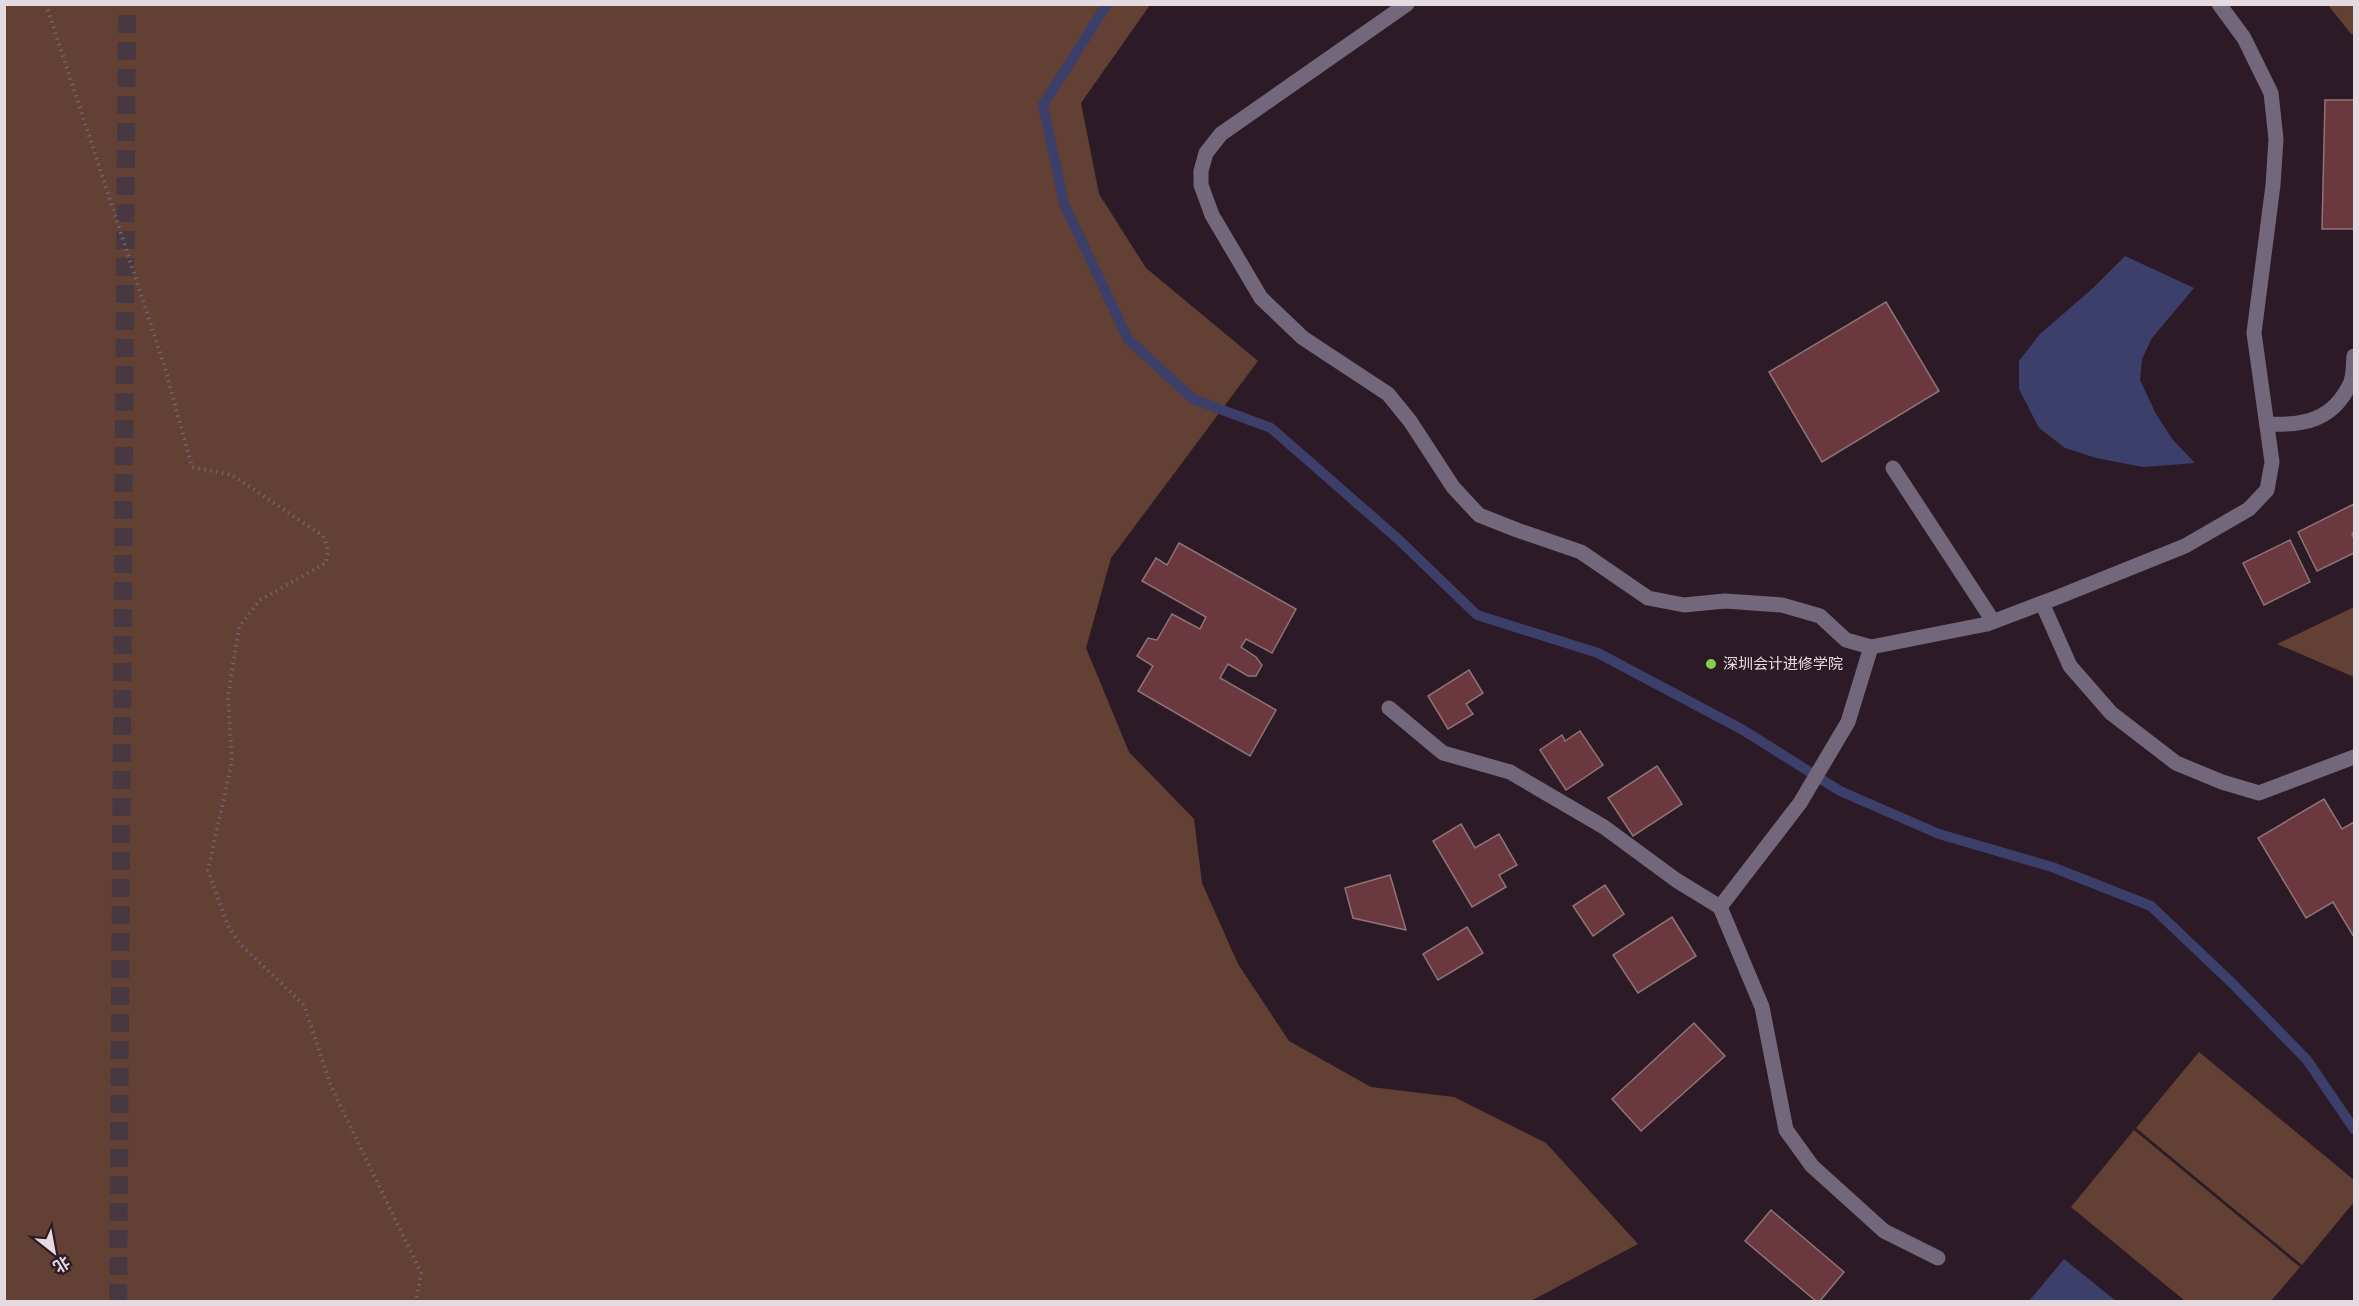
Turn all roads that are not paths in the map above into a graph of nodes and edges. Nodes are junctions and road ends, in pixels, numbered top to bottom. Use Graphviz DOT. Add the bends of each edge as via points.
graph roads {
  1 [pos="1407,4"];
  2 [pos="2219,4"];
  3 [pos="2355,356"];
  4 [pos="2267,424"];
  5 [pos="1893,468"];
  6 [pos="2042,603"];
  7 [pos="1994,621"];
  8 [pos="1871,647"];
  9 [pos="1389,708"];
  10 [pos="2355,757"];
  11 [pos="1720,907"];
  12 [pos="1938,1258"];
  1 -- 8 [label="lane" via="1221,134 1206,153 1201,185 1212,215 1261,298 1303,338 1388,394 1453,487 1479,514 1581,552 1648,598 1684,605 1725,601 1782,605 1820,616 1846,640"];
  2 -- 4 [label="lane" via="2244,38 2271,93 2276,139 2273,185 2254,333"];
  3 -- 4 [label="lane" via="2351,382 2334,409 2307,423"];
  4 -- 6 [label="lane" via="2272,462 2267,490 2249,509 2186,546"];
  5 -- 7 [label="lane"];
  6 -- 7 [label="lane"];
  6 -- 10 [label="lane" via="2070,666 2111,713 2176,763 2259,793"];
  7 -- 8 [label="lane"];
  8 -- 11 [label="lane" via="1848,722 1829,755 1803,798"];
  9 -- 11 [label="lane" via="1443,753 1510,772 1604,827"];
  11 -- 12 [label="lane" via="1762,1007 1786,1130 1812,1166 1884,1231"];
}
